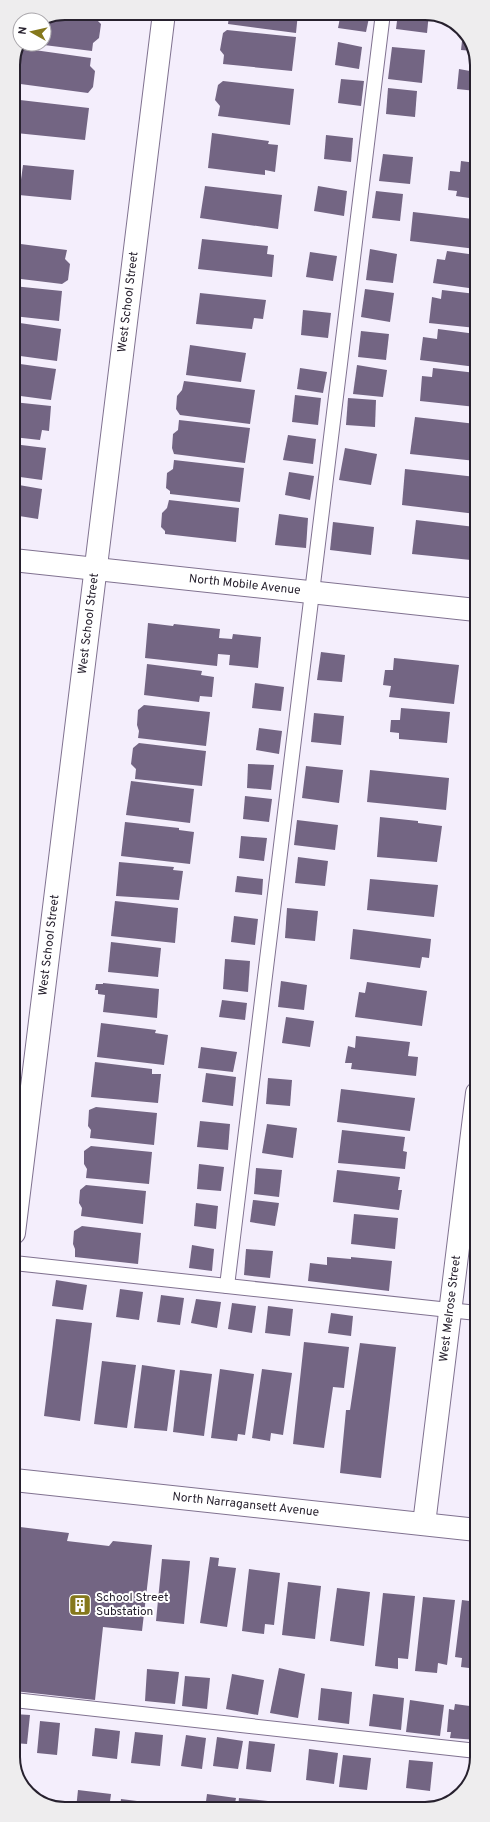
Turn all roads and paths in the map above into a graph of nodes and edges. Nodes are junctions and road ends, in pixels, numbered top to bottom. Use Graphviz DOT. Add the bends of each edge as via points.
graph roads {
  1 [pos="163,20"];
  2 [pos="382,20"];
  3 [pos="20,561"];
  4 [pos="95,569"];
  5 [pos="312,593"];
  6 [pos="470,609"];
  7 [pos="470,1149"];
  8 [pos="20,1184"];
  9 [pos="20,1264"];
  10 [pos="227,1286"];
  11 [pos="450,1310"];
  12 [pos="470,1312"];
  13 [pos="20,1481"];
  14 [pos="424,1524"];
  15 [pos="470,1529"];
  16 [pos="20,1701"];
  17 [pos="470,1750"];
  1 -- 4 [label="street, West School Street"];
  2 -- 5 [label="lane"];
  3 -- 4 [label="street, North Mobile Avenue"];
  4 -- 5 [label="street, North Mobile Avenue"];
  4 -- 8 [label="street, West School Street"];
  5 -- 6 [label="street, North Mobile Avenue"];
  5 -- 10 [label="lane"];
  7 -- 11 [label="street, West Melrose Street"];
  9 -- 10 [label="lane"];
  10 -- 11 [label="lane"];
  11 -- 12 [label="lane"];
  11 -- 14 [label="street, West Melrose Street"];
  13 -- 14 [label="street, North Narragansett Avenue"];
  14 -- 15 [label="street, North Narragansett Avenue"];
  16 -- 17 [label="lane"];
}
